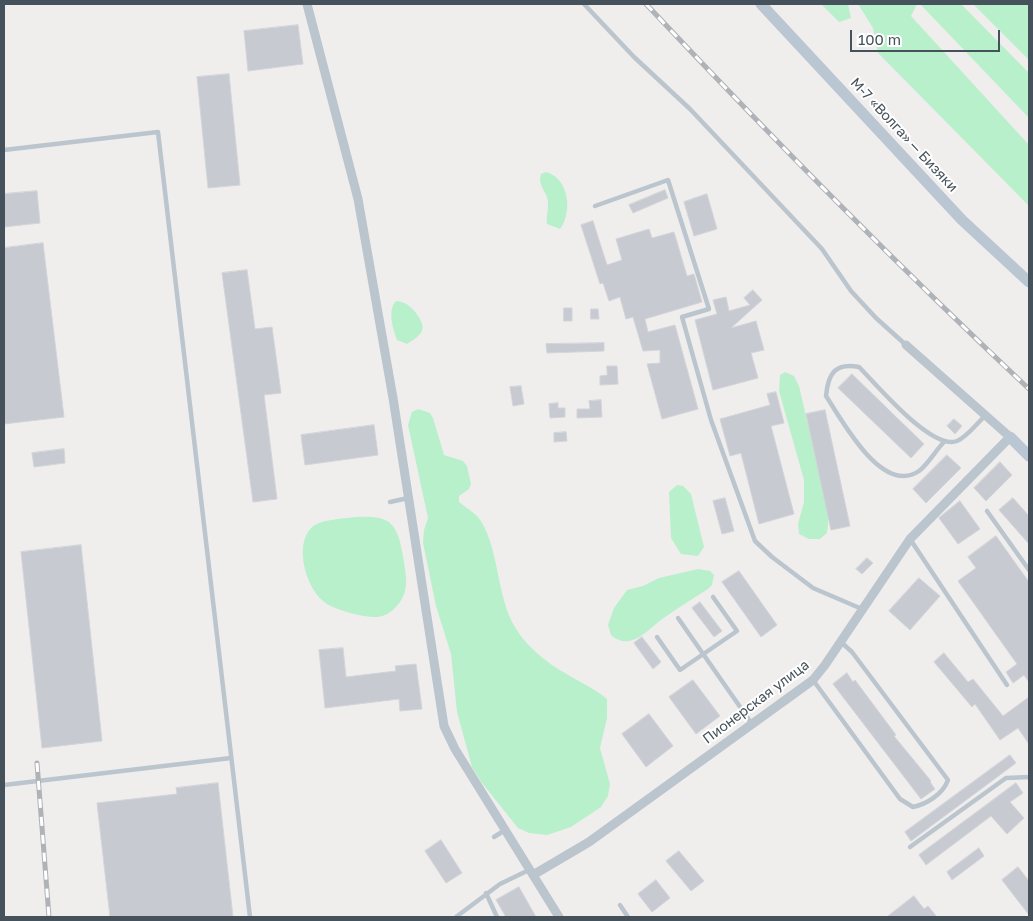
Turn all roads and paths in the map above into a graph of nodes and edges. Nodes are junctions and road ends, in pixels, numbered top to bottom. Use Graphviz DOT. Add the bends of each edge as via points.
graph roads {
  1 [pos="307,4"];
  2 [pos="584,4"];
  3 [pos="761,4"];
  4 [pos="4,150"];
  5 [pos="595,206"];
  6 [pos="1029,282"];
  7 [pos="906,345"];
  8 [pos="986,415"];
  9 [pos="1010,437"];
  10 [pos="944,442"];
  11 [pos="1029,456"];
  12 [pos="408,498"];
  13 [pos="390,502"];
  14 [pos="987,511"];
  15 [pos="910,540"];
  16 [pos="1029,570"];
  17 [pos="713,597"];
  18 [pos="862,608"];
  19 [pos="678,618"];
  20 [pos="657,637"];
  21 [pos="841,642"];
  22 [pos="703,654"];
  23 [pos="813,680"];
  24 [pos="1007,685"];
  25 [pos="752,724"];
  26 [pos="231,758"];
  27 [pos="1029,777"];
  28 [pos="4,785"];
  29 [pos="505,830"];
  30 [pos="494,837"];
  31 [pos="910,847"];
  32 [pos="531,873"];
  33 [pos="486,893"];
  34 [pos="620,905"];
  35 [pos="250,917"];
  36 [pos="456,917"];
  37 [pos="497,917"];
  38 [pos="559,917"];
  39 [pos="628,917"];
  1 -- 12 [label="street" via="358,199"];
  2 -- 7 [label="lane" via="634,57 690,108 822,249 851,291"];
  3 -- 6 [label="main road, М-7 «Волга» — Бизяки" via="962,220"];
  4 -- 26 [label="lane" via="158,132"];
  5 -- 18 [label="lane" via="668,180 709,309 682,317 711,420 755,541 813,588"];
  7 -- 8 [label="street"];
  8 -- 9 [label="street"];
  8 -- 10 [label="lane" via="958,441"];
  9 -- 11 [label="main road"];
  9 -- 15 [label="street, Пионерская улица"];
  10 -- 10 [label="lane" via="927,433 859,367 847,365 836,369 827,382 826,396 871,460 881,469 906,476 919,471"];
  12 -- 13 [label="lane"];
  12 -- 29 [label="street" via="444,726"];
  14 -- 16 [label="lane"];
  15 -- 18 [label="street, Пионерская улица"];
  15 -- 24 [label="lane"];
  17 -- 22 [label="lane" via="737,631"];
  18 -- 21 [label="street, Пионерская улица"];
  19 -- 22 [label="lane"];
  20 -- 22 [label="lane" via="680,670"];
  21 -- 23 [label="street, Пионерская улица"];
  21 -- 23 [label="lane" via="852,652 948,780 945,789 923,805 912,808 900,799"];
  22 -- 25 [label="lane"];
  23 -- 25 [label="street, Пионерская улица"];
  25 -- 32 [label="street, Пионерская улица" via="589,842"];
  26 -- 28 [label="lane"];
  26 -- 35 [label="lane"];
  27 -- 31 [label="lane" via="1006,778"];
  29 -- 30 [label="lane"];
  29 -- 32 [label="street"];
  32 -- 33 [label="lane"];
  32 -- 38 [label="street"];
  33 -- 36 [label="lane"];
  33 -- 37 [label="lane"];
  34 -- 39 [label="lane"];
}
